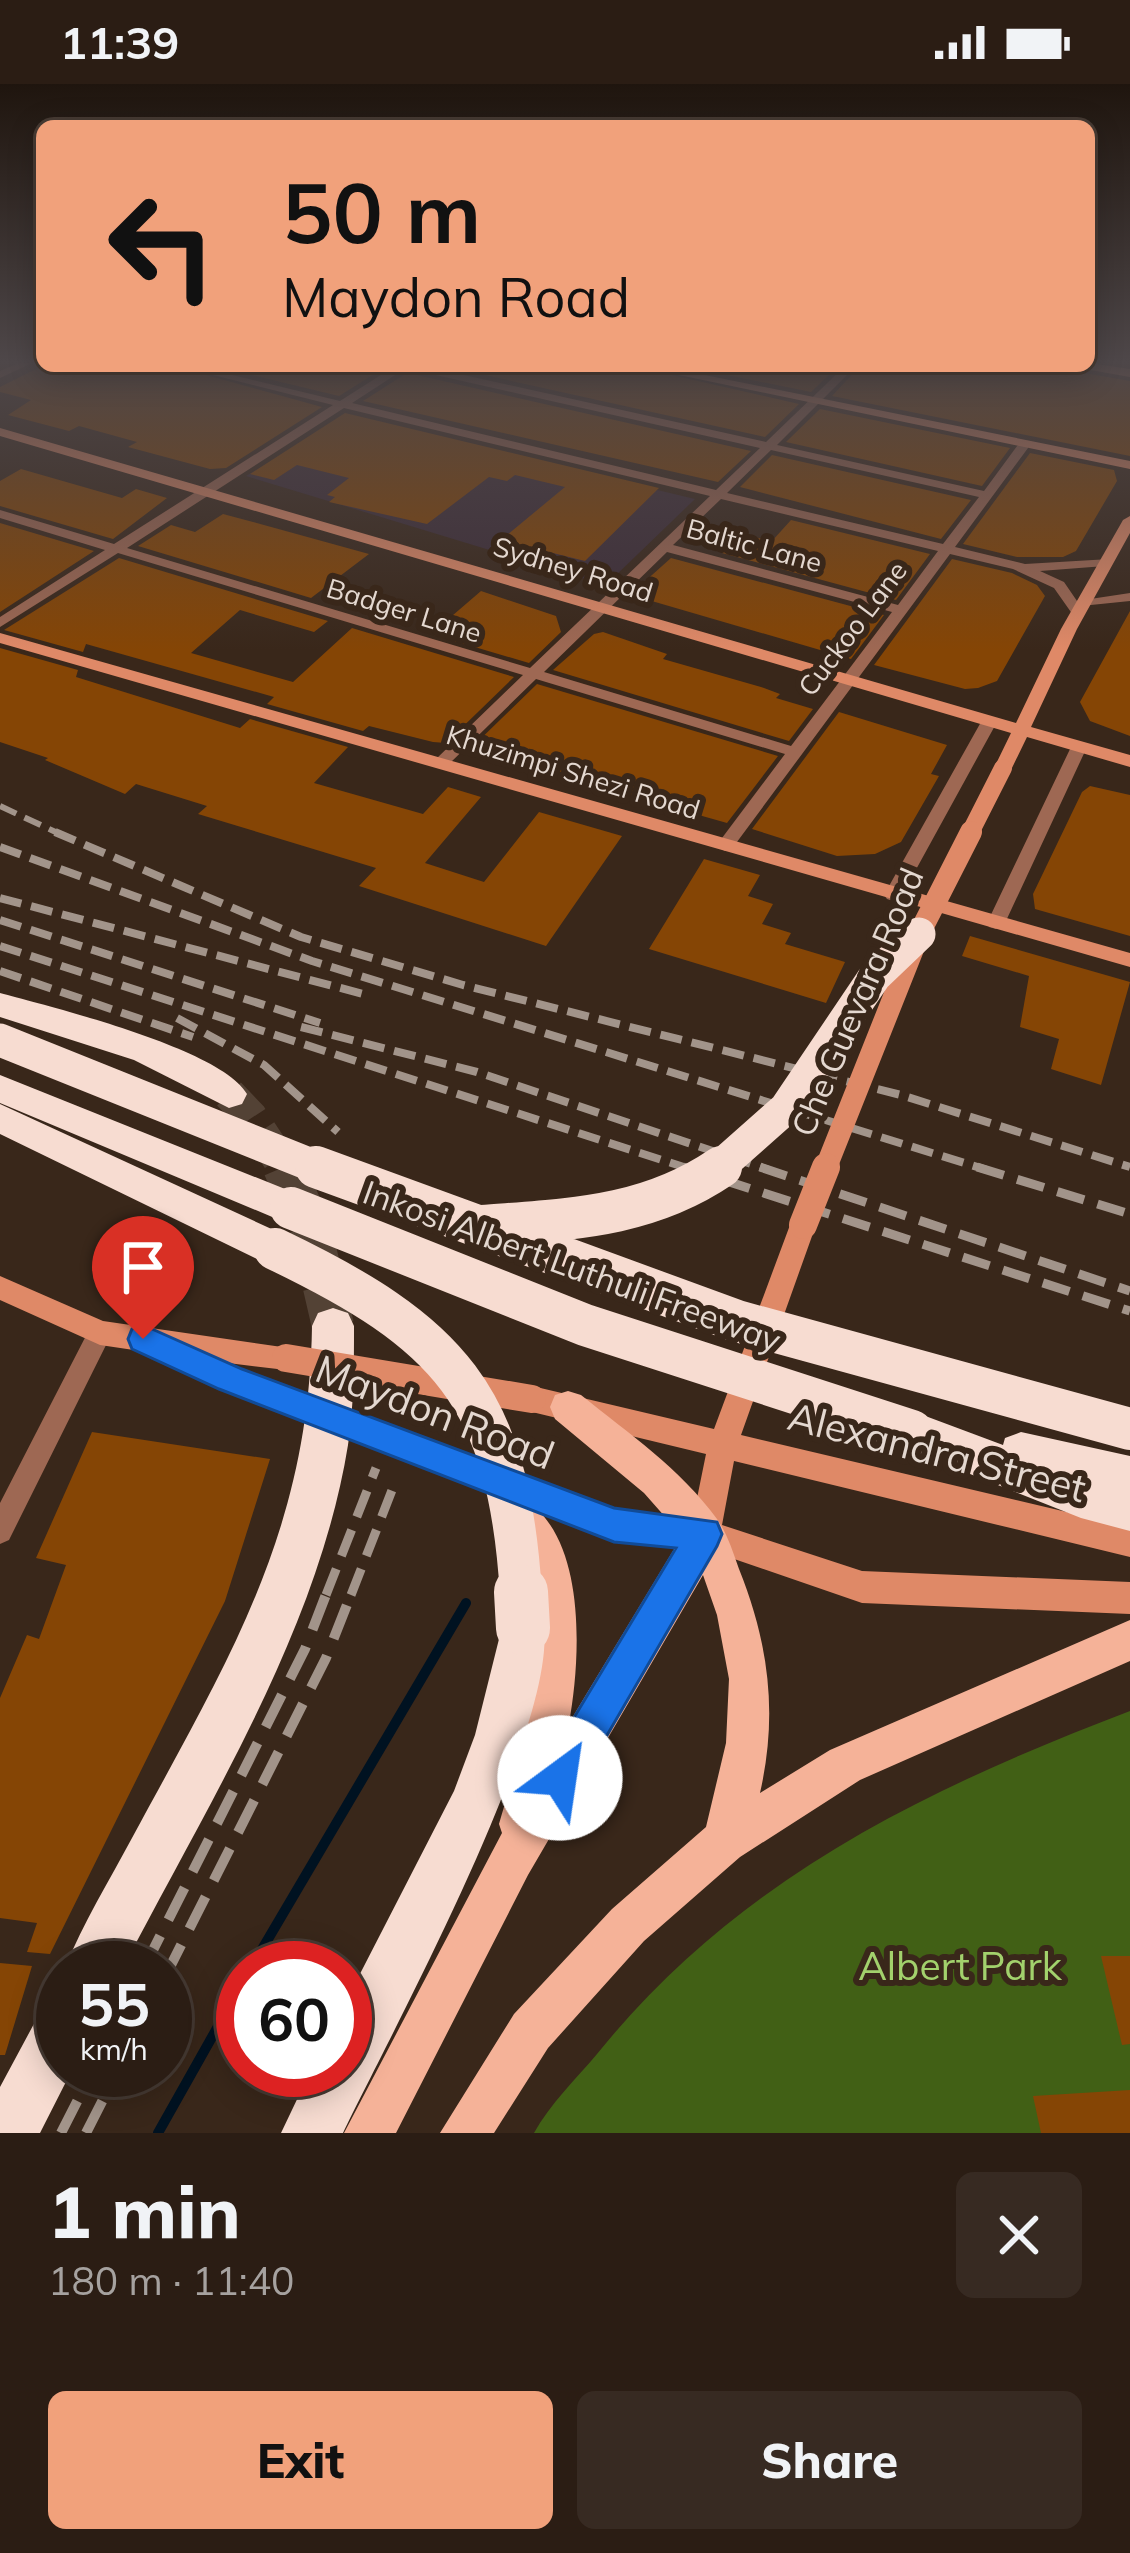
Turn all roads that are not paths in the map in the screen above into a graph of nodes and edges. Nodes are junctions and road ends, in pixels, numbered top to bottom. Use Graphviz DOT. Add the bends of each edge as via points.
graph roads {
  1 [pos="96,459"];
  2 [pos="255,459"];
  3 [pos="570,459"];
  4 [pos="755,459"];
  5 [pos="824,459"];
  6 [pos="1014,459"];
  7 [pos="1087,459"];
  8 [pos="1130,469"];
  9 [pos="206,489"];
  10 [pos="718,494"];
  11 [pos="986,495"];
  12 [pos="0,514"];
  13 [pos="1130,520"];
  14 [pos="665,547"];
  15 [pos="947,548"];
  16 [pos="112,549"];
  17 [pos="1105,562"];
  18 [pos="1018,566"];
  19 [pos="1130,597"];
  20 [pos="601,606"];
  21 [pos="1081,607"];
  22 [pos="901,610"];
  23 [pos="0,623"];
  24 [pos="0,638"];
  25 [pos="532,674"];
  26 [pos="847,683"];
  27 [pos="989,722"];
  28 [pos="1019,730"];
  29 [pos="1079,747"];
  30 [pos="795,752"];
  31 [pos="1130,761"];
  32 [pos="442,762"];
  33 [pos="725,846"];
  34 [pos="893,896"];
  35 [pos="997,923"];
  36 [pos="919,934"];
  37 [pos="1130,960"];
  38 [pos="0,1005"];
  39 [pos="0,1040"];
  40 [pos="0,1088"];
  41 [pos="229,1094"];
  42 [pos="0,1118"];
  43 [pos="472,1227"];
  44 [pos="0,1287"];
  45 [pos="333,1326"];
  46 [pos="100,1334"];
  47 [pos="143,1339"];
  48 [pos="550,1403"];
  49 [pos="1130,1429"];
  50 [pos="912,1431"];
  51 [pos="723,1443"];
  52 [pos="468,1472"];
  53 [pos="1130,1477"];
  54 [pos="1130,1508"];
  55 [pos="0,1531"];
  56 [pos="705,1534"];
  57 [pos="1130,1542"];
  58 [pos="1130,1598"];
  59 [pos="1130,1640"];
  60 [pos="724,1841"];
  61 [pos="512,1859"];
  62 [pos="107,1941"];
  63 [pos="372,2011"];
  64 [pos="36,2079"];
  65 [pos="329,2097"];
  66 [pos="8,2133"];
  67 [pos="311,2133"];
  68 [pos="369,2133"];
  69 [pos="465,2133"];
  1 -- 9 [label="main road, Sydney Road"];
  2 -- 9 [label="street"];
  3 -- 10 [label="street"];
  4 -- 10 [label="street"];
  5 -- 11 [label="street"];
  6 -- 11 [label="street, Cuckoo Lane"];
  7 -- 8 [label="main road"];
  9 -- 16 [label="street"];
  9 -- 20 [label="main road, Sydney Road"];
  10 -- 14 [label="street"];
  10 -- 15 [label="street"];
  11 -- 15 [label="street, Cuckoo Lane"];
  12 -- 16 [label="street, Badger Lane"];
  13 -- 17 [label="main road, Che Guevara Road"];
  14 -- 20 [label="street"];
  14 -- 22 [label="street, Baltic Lane"];
  15 -- 18 [label="street"];
  15 -- 22 [label="street, Cuckoo Lane"];
  16 -- 23 [label="street"];
  16 -- 25 [label="street, Badger Lane"];
  17 -- 18 [label="street"];
  17 -- 21 [label="main road, Che Guevara Road"];
  18 -- 21 [label="street" via="1059,585"];
  19 -- 21 [label="street"];
  20 -- 25 [label="street"];
  20 -- 26 [label="main road, Sydney Road"];
  21 -- 28 [label="main road, Che Guevara Road"];
  22 -- 26 [label="street, Cuckoo Lane"];
  24 -- 32 [label="main road, Khuzimpi Shezi Road"];
  25 -- 30 [label="street, Badger Lane"];
  25 -- 32 [label="street"];
  26 -- 27 [label="main road, Sydney Road"];
  26 -- 30 [label="street, Cuckoo Lane"];
  27 -- 28 [label="main road, Sydney Road"];
  27 -- 34 [label="street, Che Guevara Road"];
  28 -- 29 [label="main road, Sydney Road"];
  28 -- 36 [label="main road, Che Guevara Road, bridge"];
  29 -- 31 [label="main road, Sydney Road"];
  29 -- 35 [label="street"];
  30 -- 33 [label="street, Cuckoo Lane"];
  32 -- 33 [label="main road, Khuzimpi Shezi Road"];
  33 -- 34 [label="main road, Khuzimpi Shezi Road"];
  34 -- 35 [label="main road, Khuzimpi Shezi Road"];
  35 -- 37 [label="main road, Khuzimpi Shezi Road"];
  36 -- 43 [label="highway, bridge" via="872,975 784,1113 710,1175 627,1211"];
  36 -- 51 [label="main road, Che Guevara Road, bridge"];
  38 -- 41 [label="highway" via="130,1041"];
  39 -- 43 [label="highway, Inkosi Albert Luthuli Freeway, bridge"];
  40 -- 50 [label="highway, Inkosi Albert Luthuli Freeway, bridge" via="584,1325"];
  42 -- 63 [label="highway, bridge" via="390,1310 465,1382 497,1449 521,1563 523,1628 500,1735 475,1804"];
  43 -- 49 [label="highway, Inkosi Albert Luthuli Freeway, bridge" via="905,1371"];
  44 -- 46 [label="main road, Maydon Road"];
  45 -- 62 [label="highway" via="333,1409 295,1573"];
  46 -- 47 [label="main road, Maydon Road"];
  46 -- 55 [label="street"];
  47 -- 48 [label="main road, Maydon Road, bridge"];
  47 -- 52 [label="main road, Maydon Road, bridge"];
  48 -- 51 [label="main road, Maydon Road"];
  48 -- 56 [label="main road" via="651,1474"];
  50 -- 53 [label="highway, Inkosi Albert Luthuli Freeway"];
  50 -- 54 [label="highway"];
  51 -- 56 [label="main road, Che Guevara Road"];
  51 -- 57 [label="main road, Alexandra Street"];
  52 -- 56 [label="main road, Maydon Road, bridge" via="614,1525"];
  52 -- 61 [label="main road" via="539,1544 553,1583 558,1631 548,1726"];
  56 -- 58 [label="main road" via="862,1587"];
  56 -- 60 [label="main road" via="738,1612 753,1679 743,1785"];
  56 -- 61 [label="main road"];
  59 -- 60 [label="main road" via="845,1765"];
  60 -- 69 [label="main road" via="628,1925 531,2031"];
  61 -- 68 [label="main road"];
  64 -- 66 [label="highway"];
  65 -- 67 [label="highway"];
}
